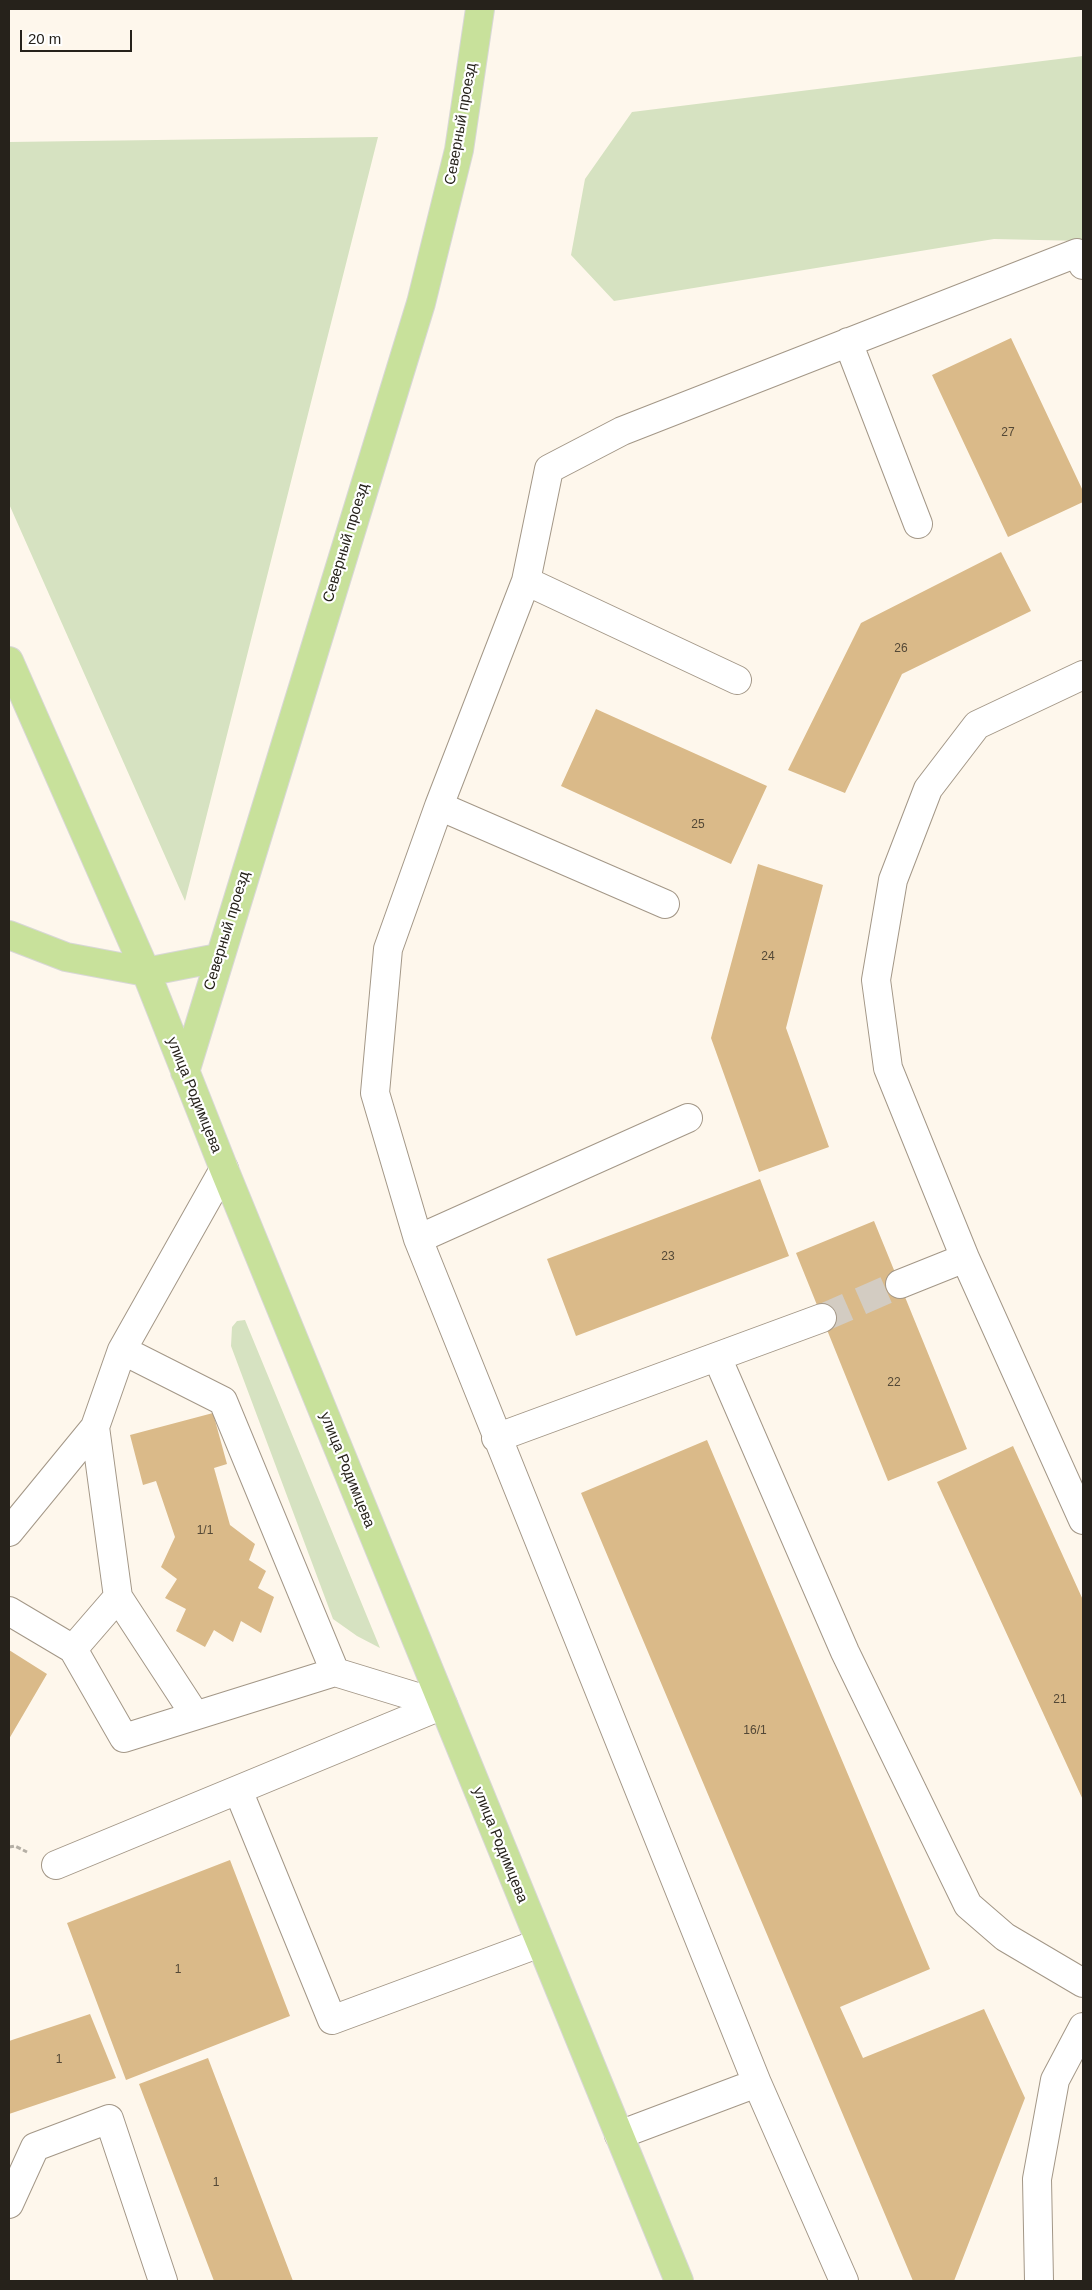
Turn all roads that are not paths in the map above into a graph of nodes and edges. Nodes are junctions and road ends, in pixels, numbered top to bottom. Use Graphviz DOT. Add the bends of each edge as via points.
graph roads {
  1 [pos="480,9"];
  2 [pos="1083,265"];
  3 [pos="848,342"];
  4 [pos="918,524"];
  5 [pos="526,581"];
  6 [pos="9,661"];
  7 [pos="1083,675"];
  8 [pos="737,680"];
  9 [pos="440,806"];
  10 [pos="665,904"];
  11 [pos="9,935"];
  12 [pos="218,958"];
  13 [pos="146,972"];
  14 [pos="185,1072"];
  15 [pos="688,1118"];
  16 [pos="224,1170"];
  17 [pos="418,1240"];
  18 [pos="964,1258"];
  19 [pos="900,1284"];
  20 [pos="822,1318"];
  21 [pos="122,1350"];
  22 [pos="717,1357"];
  23 [pos="95,1427"];
  24 [pos="496,1438"];
  25 [pos="1083,1520"];
  26 [pos="9,1532"];
  27 [pos="118,1597"];
  28 [pos="9,1612"];
  29 [pos="73,1648"];
  30 [pos="335,1672"];
  31 [pos="443,1705"];
  32 [pos="195,1715"];
  33 [pos="238,1790"];
  34 [pos="56,1865"];
  35 [pos="540,1943"];
  36 [pos="1083,1983"];
  37 [pos="1079,2043"];
  38 [pos="757,2083"];
  39 [pos="619,2135"];
  40 [pos="9,2204"];
  41 [pos="675,2280"];
  42 [pos="163,2281"];
  43 [pos="844,2281"];
  44 [pos="1039,2281"];
  1 -- 12 [label="main road, Северный проезд" via="459,150 421,303"];
  2 -- 3 [label="lane" via="1077,253"];
  3 -- 4 [label="lane"];
  3 -- 5 [label="lane" via="622,430 549,469"];
  5 -- 8 [label="lane"];
  5 -- 9 [label="lane"];
  6 -- 13 [label="main road, улица Родимцева"];
  7 -- 18 [label="lane" via="977,725 928,789 893,880 876,980 888,1068"];
  9 -- 10 [label="lane"];
  9 -- 17 [label="lane" via="388,949 375,1093"];
  11 -- 13 [label="main road" via="66,957"];
  12 -- 13 [label="main road"];
  12 -- 14 [label="main road, Северный проезд"];
  13 -- 14 [label="main road, улица Родимцева"];
  14 -- 16 [label="main road, улица Родимцева"];
  15 -- 17 [label="lane"];
  16 -- 21 [label="lane"];
  16 -- 31 [label="main road, улица Родимцева"];
  17 -- 24 [label="lane"];
  18 -- 19 [label="lane"];
  18 -- 25 [label="lane"];
  20 -- 22 [label="lane"];
  21 -- 23 [label="lane"];
  21 -- 30 [label="lane" via="223,1401"];
  22 -- 24 [label="lane"];
  22 -- 36 [label="lane" via="845,1652 968,1905 1005,1938"];
  23 -- 26 [label="lane"];
  23 -- 27 [label="lane"];
  24 -- 38 [label="lane"];
  27 -- 29 [label="lane"];
  27 -- 32 [label="lane"];
  28 -- 29 [label="lane"];
  29 -- 32 [label="lane" via="124,1738"];
  30 -- 31 [label="lane"];
  30 -- 32 [label="lane"];
  31 -- 33 [label="lane"];
  31 -- 35 [label="main road, улица Родимцева"];
  33 -- 34 [label="lane"];
  33 -- 35 [label="lane" via="332,2020"];
  35 -- 39 [label="main road, улица Родимцева"];
  37 -- 44 [label="lane" via="1055,2080 1037,2179"];
  38 -- 39 [label="lane"];
  38 -- 43 [label="lane"];
  39 -- 41 [label="main road, улица Родимцева"];
  40 -- 42 [label="lane" via="35,2147 109,2119"];
}
